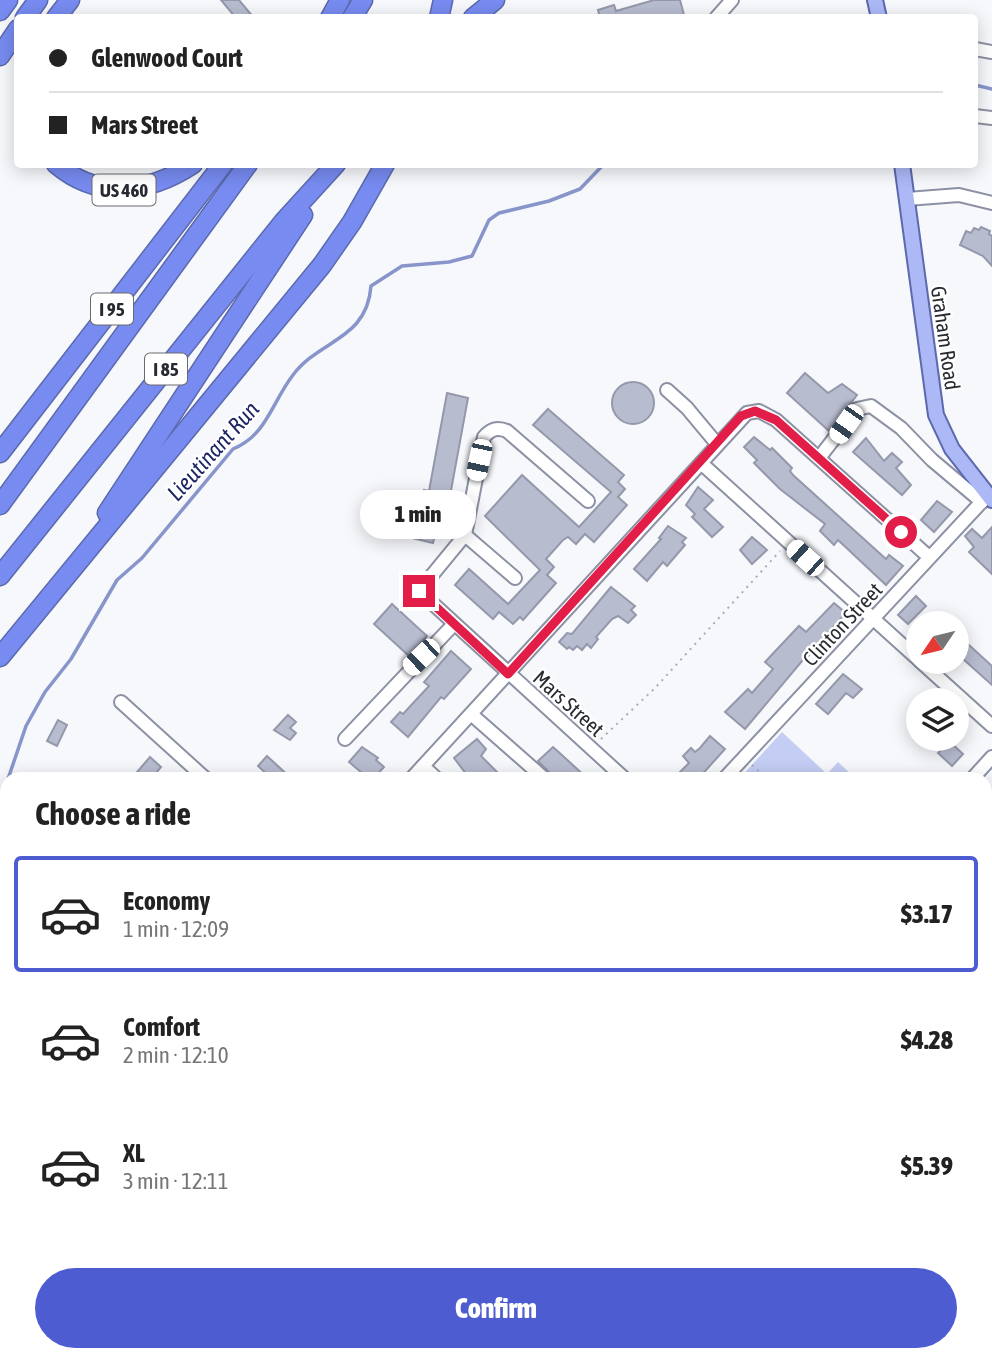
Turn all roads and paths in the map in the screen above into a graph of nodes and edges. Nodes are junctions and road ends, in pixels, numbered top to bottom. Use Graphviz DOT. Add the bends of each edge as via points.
graph roads {
  1 [pos="8,0"];
  2 [pos="70,0"];
  3 [pos="495,0"];
  4 [pos="732,0"];
  5 [pos="0,11"];
  6 [pos="59,14"];
  7 [pos="477,14"];
  8 [pos="720,14"];
  9 [pos="14,35"];
  10 [pos="0,56"];
  11 [pos="62,168"];
  12 [pos="185,168"];
  13 [pos="220,168"];
  14 [pos="245,168"];
  15 [pos="332,168"];
  16 [pos="338,168"];
  17 [pos="383,168"];
  18 [pos="903,168"];
  19 [pos="907,199"];
  20 [pos="992,203"];
  21 [pos="667,390"];
  22 [pos="717,444"];
  23 [pos="0,453"];
  24 [pos="819,458"];
  25 [pos="701,463"];
  26 [pos="987,499"];
  27 [pos="588,501"];
  28 [pos="0,505"];
  29 [pos="465,535"];
  30 [pos="789,543"];
  31 [pos="929,557"];
  32 [pos="0,576"];
  33 [pos="515,578"];
  34 [pos="61,583"];
  35 [pos="873,619"];
  36 [pos="454,624"];
  37 [pos="906,648"];
  38 [pos="0,657"];
  39 [pos="508,674"];
  40 [pos="934,674"];
  41 [pos="121,702"];
  42 [pos="471,713"];
  43 [pos="992,726"];
  44 [pos="345,739"];
  45 [pos="592,749"];
  46 [pos="992,757"];
  47 [pos="744,758"];
  48 [pos="423,766"];
  49 [pos="198,772"];
  50 [pos="417,772"];
  51 [pos="430,772"];
  52 [pos="537,772"];
  53 [pos="617,772"];
  54 [pos="731,772"];
  55 [pos="759,772"];
  56 [pos="978,772"];
  1 -- 5 [label="highway"];
  2 -- 6 [label="highway"];
  3 -- 7 [label="highway"];
  4 -- 8 [label="street"];
  9 -- 10 [label="highway"];
  11 -- 12 [label="highway, US 460" via="90,185 122,190 149,186"];
  13 -- 23 [label="highway, I 95"];
  14 -- 28 [label="highway, I 95"];
  15 -- 32 [label="highway, I 85"];
  16 -- 34 [label="highway" via="284,242"];
  17 -- 34 [label="highway" via="322,265"];
  18 -- 19 [label="main road, Graham Road"];
  19 -- 20 [label="street" via="959,195"];
  19 -- 26 [label="main road, Graham Road" via="936,415 951,449"];
  21 -- 22 [label="street"];
  22 -- 24 [label="street" via="741,416 759,411"];
  22 -- 25 [label="street"];
  24 -- 26 [label="street" via="854,412 871,406"];
  24 -- 31 [label="street"];
  25 -- 30 [label="street"];
  25 -- 39 [label="street"];
  26 -- 31 [label="street, Clinton Street"];
  27 -- 29 [label="street" via="507,431 494,429 484,437"];
  29 -- 33 [label="street"];
  29 -- 36 [label="street, Mars Street" via="419,591"];
  30 -- 35 [label="street"];
  30 -- 45 [label="path"];
  31 -- 35 [label="street, Clinton Street"];
  34 -- 38 [label="highway"];
  35 -- 37 [label="street"];
  35 -- 47 [label="street, Clinton Street"];
  36 -- 39 [label="street, Mars Street"];
  36 -- 44 [label="street"];
  39 -- 42 [label="street"];
  39 -- 45 [label="street, Mars Street"];
  40 -- 43 [label="street"];
  41 -- 49 [label="street"];
  42 -- 48 [label="street"];
  42 -- 52 [label="street"];
  45 -- 53 [label="street, Mars Street"];
  46 -- 56 [label="street"];
  47 -- 54 [label="street, Clinton Street"];
  47 -- 55 [label="path"];
  48 -- 50 [label="street"];
  48 -- 51 [label="street"];
}
